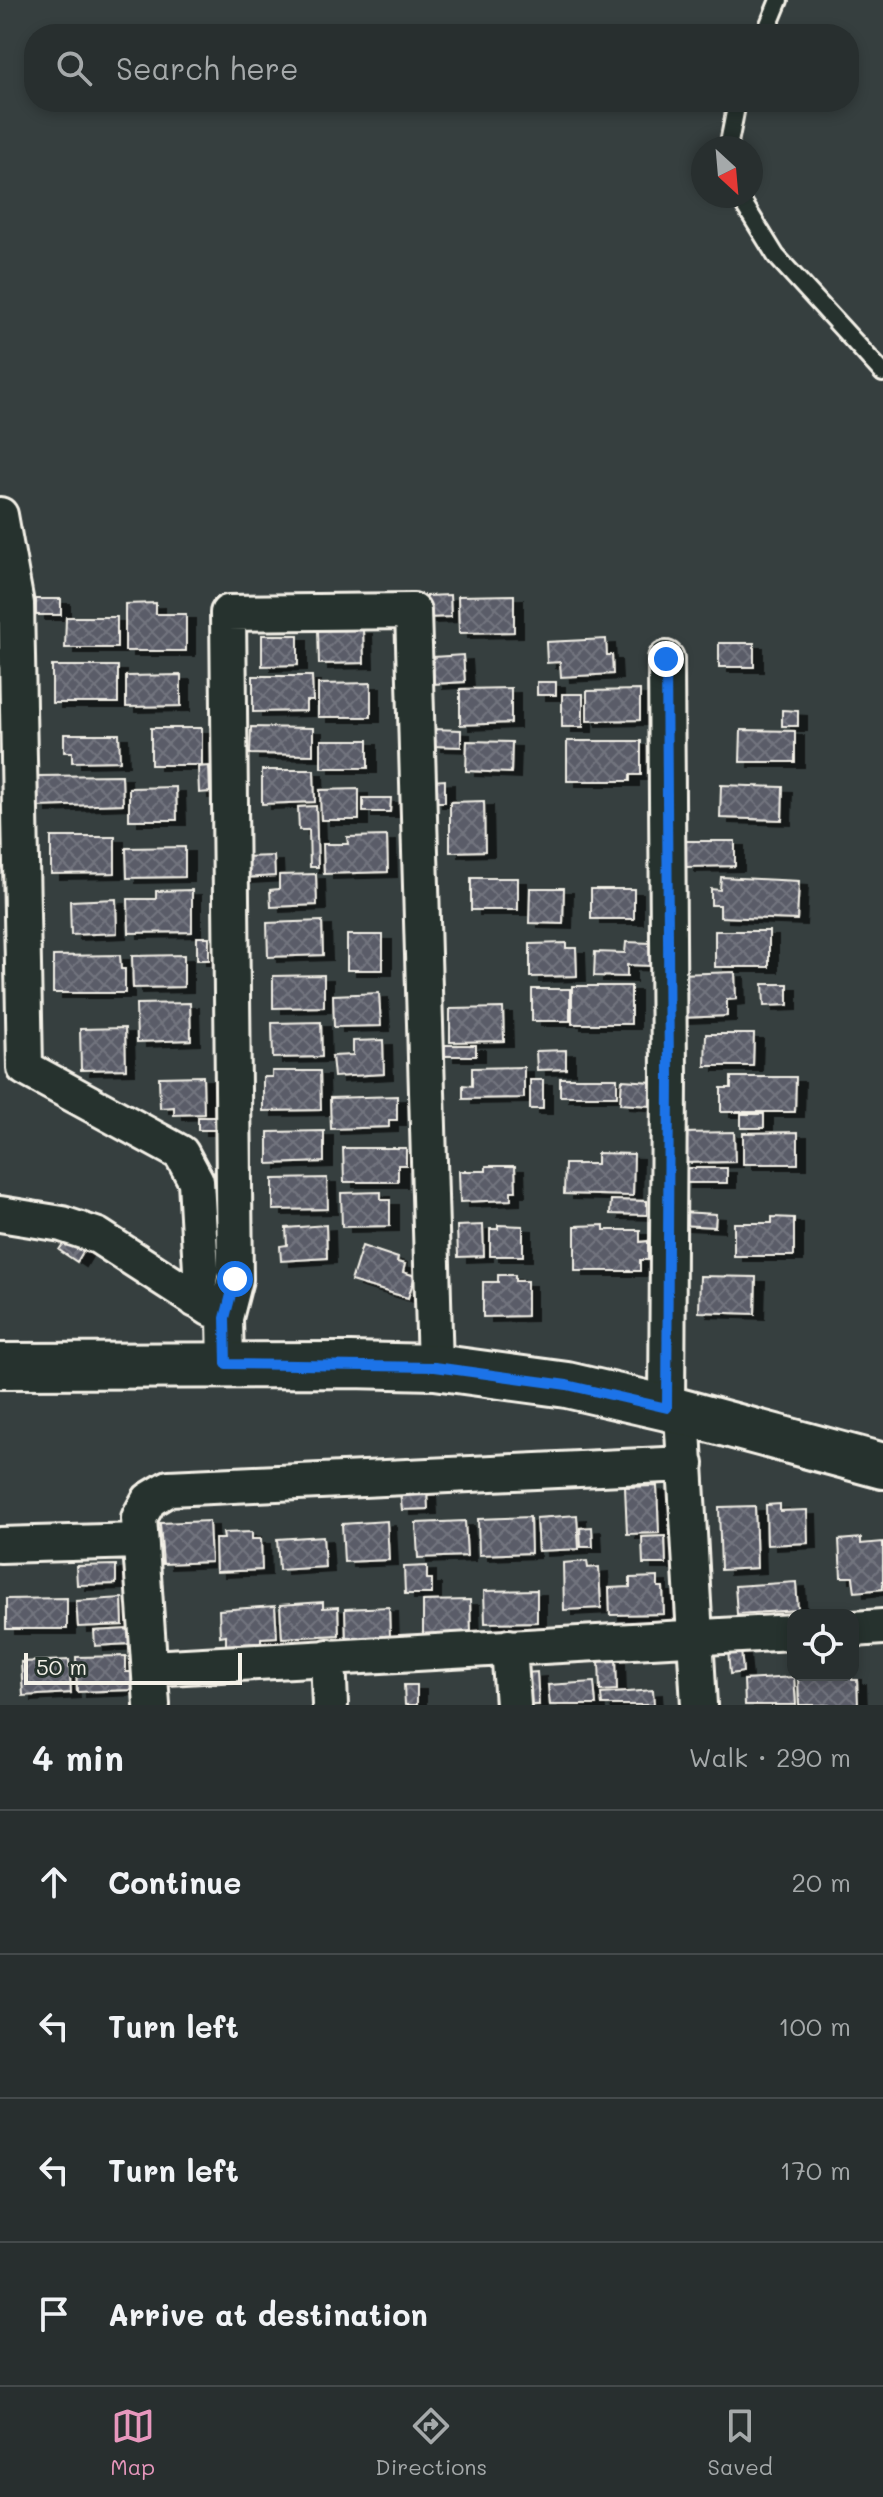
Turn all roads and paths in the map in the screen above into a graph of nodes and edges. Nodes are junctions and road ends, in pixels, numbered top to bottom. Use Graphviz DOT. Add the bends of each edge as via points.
graph roads {
  1 [pos="779,0"];
  2 [pos="769,24"];
  3 [pos="735,112"];
  4 [pos="730,136"];
  5 [pos="746,208"];
  6 [pos="883,373"];
  7 [pos="0,515"];
  8 [pos="666,659"];
  9 [pos="0,1214"];
  10 [pos="196,1300"];
  11 [pos="225,1318"];
  12 [pos="226,1364"];
  13 [pos="0,1366"];
  14 [pos="435,1367"];
  15 [pos="675,1410"];
  16 [pos="686,1464"];
  17 [pos="883,1466"];
  18 [pos="140,1541"];
  19 [pos="0,1545"];
  20 [pos="883,1627"];
  21 [pos="859,1629"];
  22 [pos="787,1632"];
  23 [pos="696,1638"];
  24 [pos="509,1647"];
  25 [pos="328,1657"];
  26 [pos="150,1668"];
  27 [pos="152,1705"];
  28 [pos="330,1705"];
  29 [pos="513,1705"];
  30 [pos="699,1705"];
  1 -- 2 [label="lane"];
  3 -- 4 [label="lane"];
  5 -- 6 [label="lane" via="776,256"];
  7 -- 10 [label="street" via="16,604 25,1068 181,1153 196,1181 201,1270"];
  8 -- 15 [label="street"];
  9 -- 10 [label="street" via="98,1236"];
  10 -- 11 [label="street"];
  11 -- 12 [label="street"];
  11 -- 14 [label="street" via="235,1279 228,613 413,611"];
  12 -- 13 [label="street"];
  12 -- 14 [label="street"];
  14 -- 15 [label="street" via="567,1385"];
  15 -- 16 [label="street"];
  15 -- 17 [label="street"];
  16 -- 18 [label="street" via="169,1488 149,1500 139,1518"];
  16 -- 23 [label="street"];
  18 -- 19 [label="street"];
  18 -- 26 [label="street"];
  20 -- 21 [label="street"];
  22 -- 23 [label="street"];
  23 -- 24 [label="street"];
  23 -- 30 [label="street"];
  24 -- 25 [label="street"];
  24 -- 29 [label="street"];
  25 -- 26 [label="street"];
  25 -- 28 [label="street"];
  26 -- 27 [label="street"];
}
